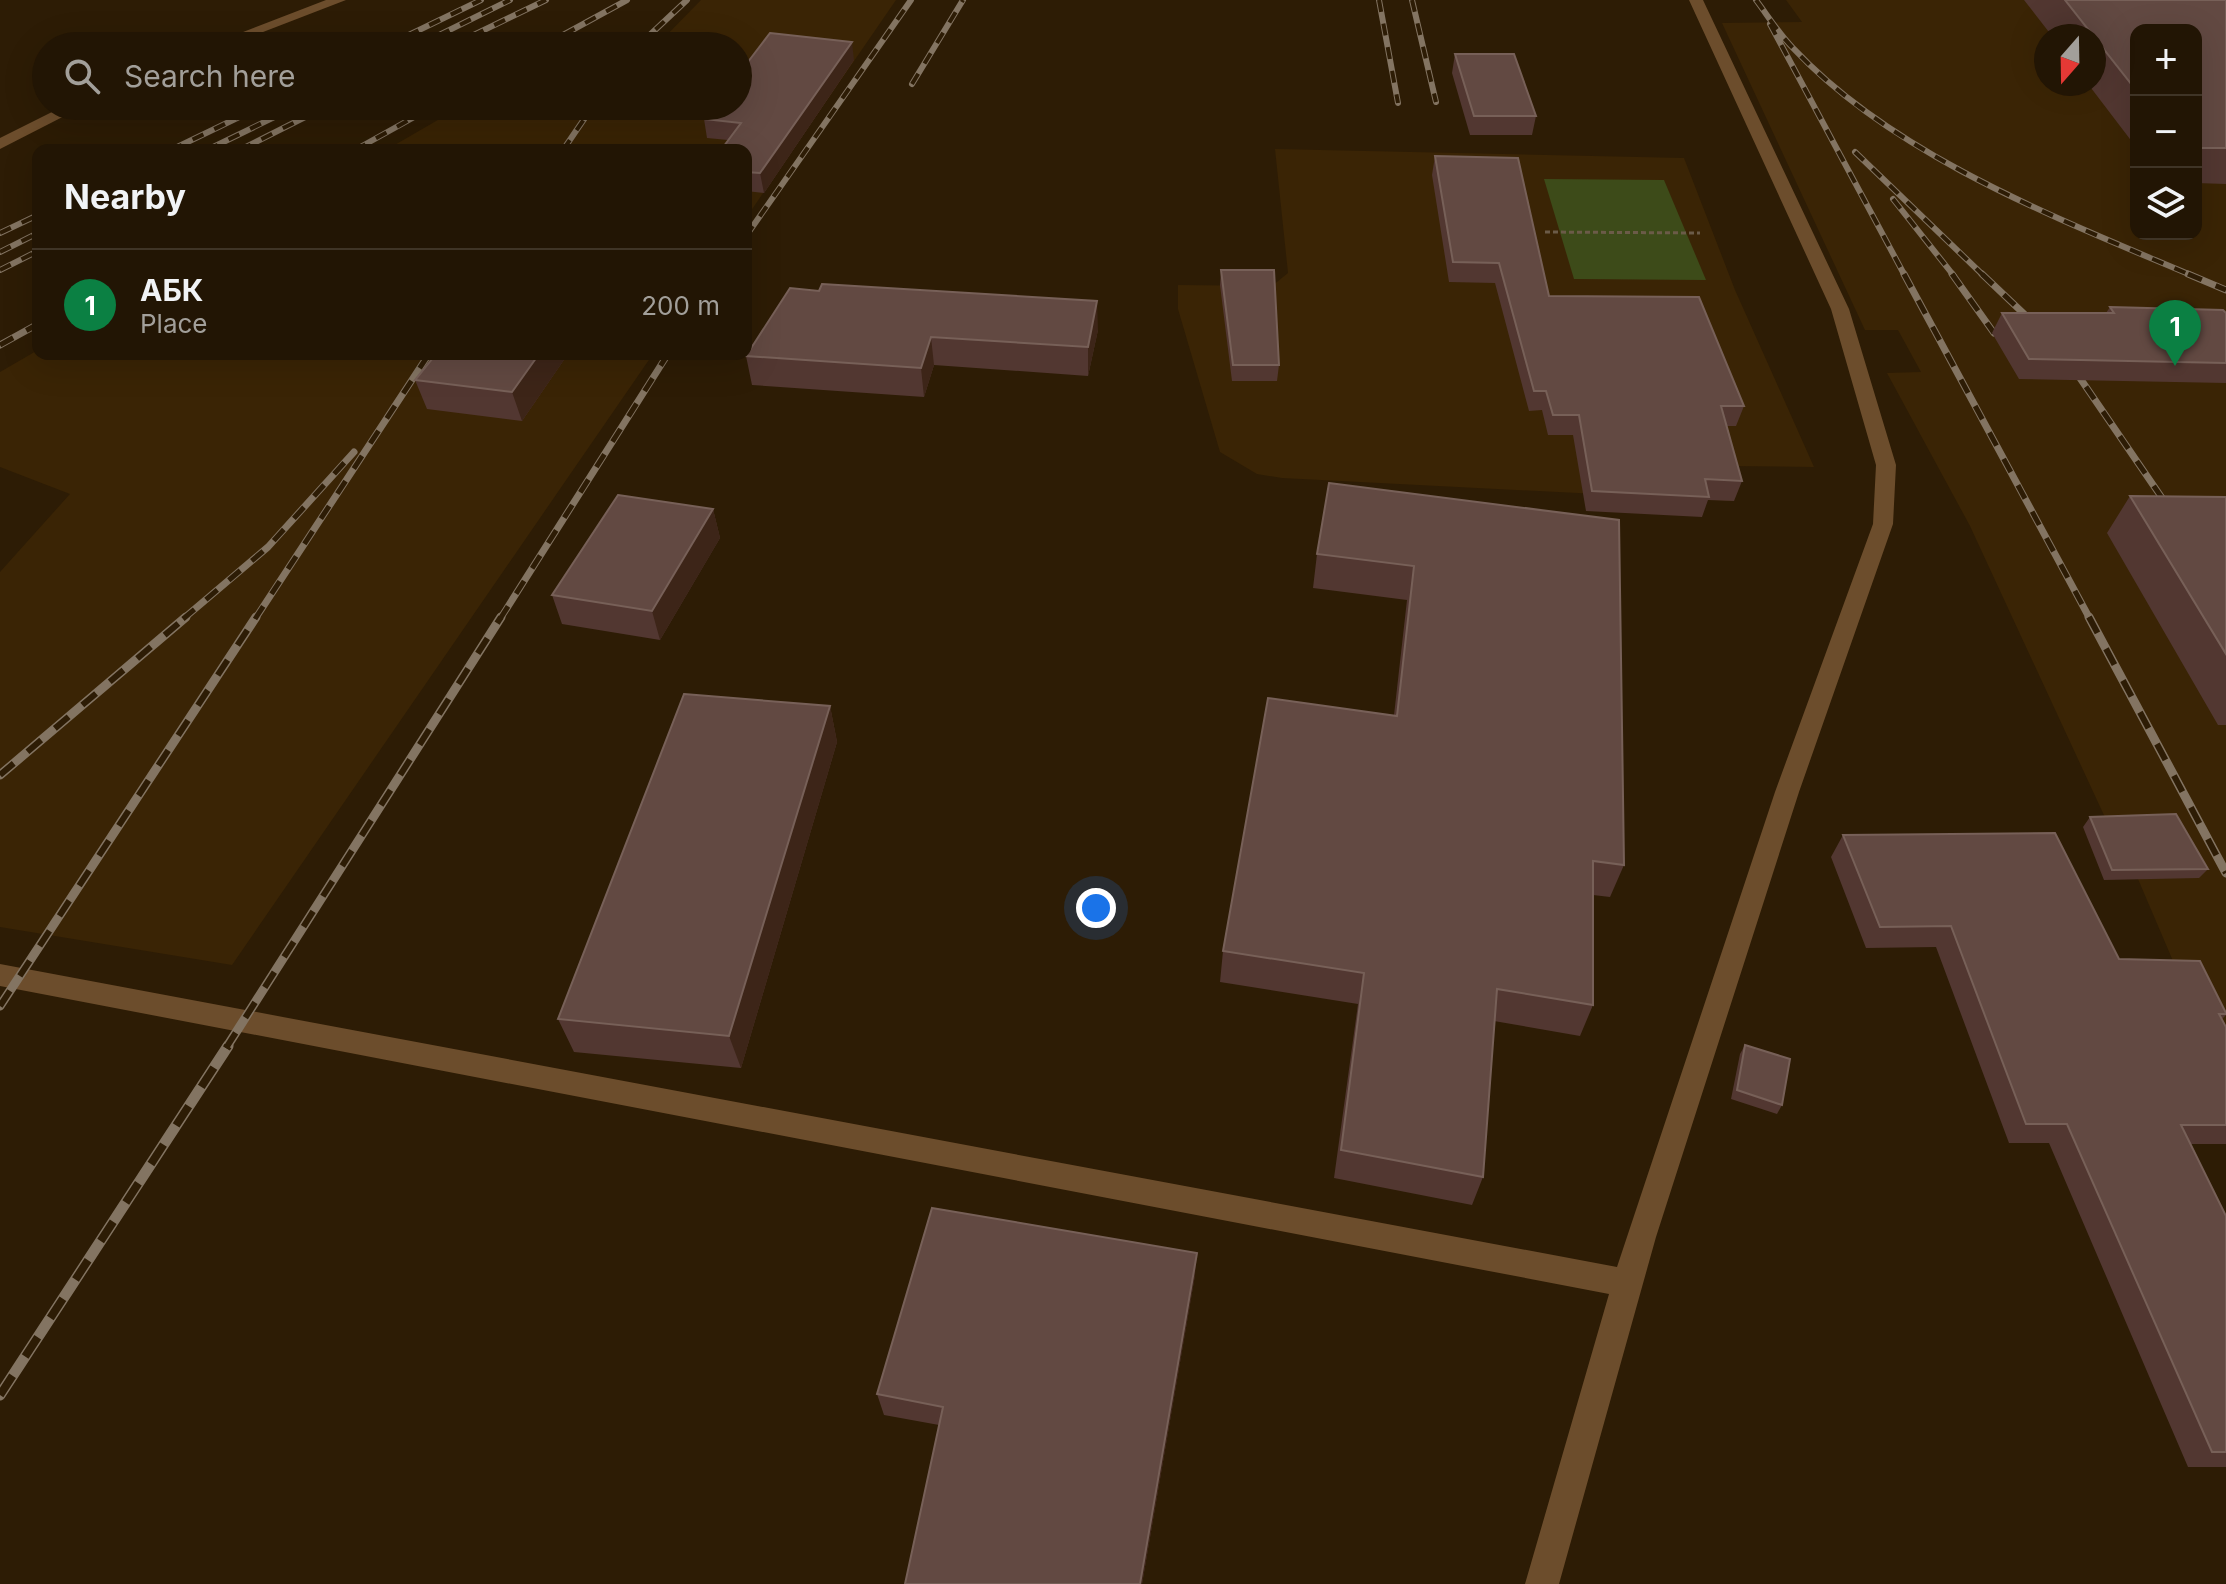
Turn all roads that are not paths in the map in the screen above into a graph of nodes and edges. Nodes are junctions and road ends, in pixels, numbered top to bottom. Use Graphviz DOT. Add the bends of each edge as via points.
graph roads {
  1 [pos="339,0"];
  2 [pos="1696,0"];
  3 [pos="252,32"];
  4 [pos="48,120"];
  5 [pos="0,144"];
  6 [pos="0,975"];
  7 [pos="1626,1283"];
  8 [pos="1542,1584"];
  1 -- 3 [label="street"];
  2 -- 7 [label="street" via="1840,309 1886,465 1883,524 1787,792"];
  4 -- 5 [label="street"];
  6 -- 7 [label="street"];
  7 -- 8 [label="street"];
}
